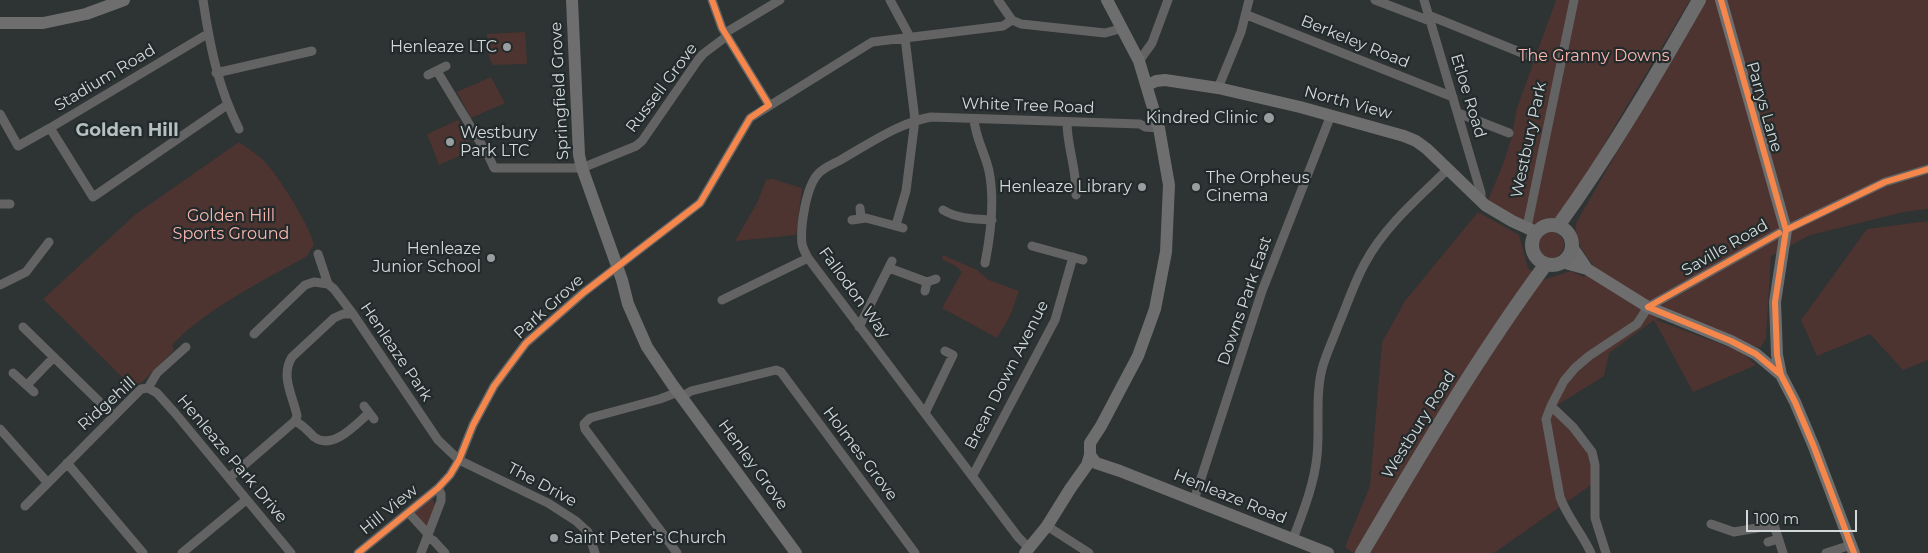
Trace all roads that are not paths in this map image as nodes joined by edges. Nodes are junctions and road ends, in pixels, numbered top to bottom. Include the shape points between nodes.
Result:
1 (124, 0) edge
2 (203, 0) edge
3 (572, 0) edge
4 (712, 0) edge
5 (780, 0) edge
6 (890, 0) edge
7 (998, 0) edge
8 (1107, 0) edge
9 (1168, 0) edge
10 (1249, 0) edge
11 (1375, 0) edge
12 (1424, 0) edge
13 (1574, 0) edge
14 (1699, 0) edge
15 (1721, 0) edge
16 (1246, 15) junction
17 (1429, 18) junction
18 (1012, 20) junction
19 (0, 23) edge
20 (1122, 28) junction
21 (726, 35) junction
22 (208, 36) junction
23 (907, 37) junction
24 (312, 51) dead end
25 (1532, 57) dead end
26 (1140, 61) junction
27 (446, 66) dead end
28 (437, 71) junction
29 (216, 73) junction
30 (428, 75) dead end
31 (1148, 85) junction
32 (1218, 88) junction
33 (1453, 97) junction
34 (227, 104) junction
35 (769, 105) junction
36 (1458, 113) junction
37 (0, 114) edge
38 (1331, 115) junction
39 (974, 119) junction
40 (915, 120) junction
41 (1067, 122) junction
42 (1158, 122) junction
43 (50, 128) junction
44 (239, 130) dead end
45 (1509, 133) dead end
46 (582, 168) junction
47 (1928, 169) edge
48 (1447, 170) junction
49 (1076, 195) dead end
50 (1480, 201) junction
51 (860, 208) dead end
52 (946, 215) dead end
53 (992, 220) junction
54 (1531, 228) junction
55 (1562, 228) junction
56 (1782, 228) junction
57 (49, 242) dead end
58 (1032, 246) dead end
59 (1572, 247) junction
60 (318, 254) dead end
61 (1073, 257) junction
62 (808, 258) junction
63 (1083, 260) dead end
64 (1542, 262) junction
65 (1562, 262) junction
66 (985, 263) dead end
67 (616, 267) junction
68 (1588, 269) junction
69 (328, 284) junction
70 (929, 284) dead end
71 (0, 285) edge
72 (722, 300) dead end
73 (1648, 307) junction
74 (353, 314) junction
75 (257, 317) dead end
76 (264, 324) junction
77 (859, 326) junction
78 (24, 327) dead end
79 (254, 334) dead end
80 (186, 347) dead end
81 (945, 351) dead end
82 (54, 357) junction
83 (13, 373) dead end
84 (1782, 375) junction
85 (27, 385) junction
86 (148, 388) junction
87 (34, 392) dead end
88 (681, 394) junction
89 (1551, 406) junction
90 (369, 413) dead end
91 (925, 413) junction
92 (114, 416) junction
93 (295, 421) junction
94 (0, 429) edge
95 (1090, 455) junction
96 (459, 460) junction
97 (67, 463) junction
98 (973, 476) junction
99 (229, 478) junction
100 (47, 482) junction
101 (438, 488) junction
102 (246, 500) junction
103 (1194, 500) junction
104 (25, 506) dead end
105 (408, 512) junction
106 (1711, 524) dead end
107 (1047, 526) junction
108 (428, 536) junction
109 (1293, 539) junction
110 (1778, 539) junction
111 (1768, 542) dead end
112 (1852, 549) edge
113 (1027, 550) edge
114 (143, 553) edge
115 (182, 553) edge
116 (291, 553) edge
117 (358, 553) edge
118 (421, 553) edge
119 (445, 553) edge
120 (595, 553) edge
121 (676, 553) edge
122 (796, 553) edge
123 (915, 553) edge
124 (1089, 553) edge
125 (1328, 553) edge
126 (1362, 553) edge
127 (1591, 553) edge
128 (1606, 553) edge
129 (1783, 553) edge
130 (1826, 553) edge

1 - 19 main road via 86,14 43,23
2 - 22 street
3 - 46 main road, Springfield Grove
4 - 21 street
5 - 21 street, Russell Grove
6 - 23 street
7 - 18 street
8 - 20 main road
9 - 26 street via 1152,44
10 - 16 street
11 - 17 street
12 - 17 street, Etloe Road
13 - 54 street, Westbury Park
14 - 55 main road
15 - 56 main road, Parrys Lane
16 - 32 street
16 - 33 street, Berkeley Road
17 - 25 street
17 - 33 street, Etloe Road
18 - 20 street via 1021,24 1101,32
18 - 23 street via 1003,26
20 - 26 main road
21 - 35 street
21 - 46 street, Russell Grove via 700,57 642,141
22 - 29 street
22 - 43 street, Stadium Road
23 - 35 street via 872,42
23 - 40 street
24 - 29 street
26 - 31 main road
27 - 28 street
28 - 30 street
28 - 46 street, Russell Grove via 494,168
29 - 34 street
31 - 32 main road, North View via 1165,80
31 - 42 main road
32 - 38 main road, North View
33 - 36 street, Etloe Road
34 - 43 street via 93,197
34 - 44 street
35 - 67 street, Park Grove via 750,118 700,203
36 - 45 street
36 - 50 street, Etloe Road via 1481,193
37 - 43 street, Stadium Road via 18,146
38 - 48 main road, North View via 1416,141
38 - 103 street, Downs Park East via 1262,292
39 - 40 street, White Tree Road via 931,117
39 - 41 street, White Tree Road
39 - 53 street via 989,172
40 - 51 street via 899,227 856,219
40 - 62 street, Fallodon Way via 820,172 811,183 802,236
41 - 42 street, White Tree Road via 1140,124 1144,127
41 - 49 street
42 - 95 main road via 1169,185 1166,252 1155,309 1138,356 1090,443
46 - 67 main road, Springfield Grove
47 - 56 street, Saville Road via 1885,182
48 - 50 main road, North View
48 - 109 street via 1384,236 1365,262 1351,293 1322,369 1315,470
50 - 54 main road, North View via 1512,221
52 - 53 street
53 - 66 street via 993,249
54 - 55 main road via 1546,225
54 - 64 main road via 1532,250
55 - 59 main road via 1570,235
56 - 73 street, Saville Road
56 - 84 main road, Parrys Lane via 1775,302 1777,355
57 - 71 street via 26,272
58 - 61 street
59 - 65 main road
59 - 68 main road, Parrys Lane
60 - 69 street, Henleaze Park
61 - 63 street
61 - 98 street, Brean Down Avenue via 1054,320
62 - 72 street
62 - 77 street, Fallodon Way
64 - 65 main road via 1554,265
64 - 126 main road, Westbury Road via 1440,421
65 - 68 main road, Parrys Lane
67 - 88 main road, Springfield Grove via 647,347
67 - 96 street, Park Grove via 526,344 494,386
68 - 73 main road, Parrys Lane
69 - 74 street, Henleaze Park
69 - 76 street via 314,282 305,285
70 - 77 street via 890,265
73 - 84 main road, Parrys Lane via 1731,341 1756,354
73 - 89 street via 1637,324 1575,368
74 - 93 street via 334,318 288,364 286,372 297,416
74 - 96 street, Henleaze Park via 423,420
75 - 76 street
76 - 79 street
77 - 91 street, Fallodon Way
78 - 82 street
80 - 86 street, Ridgehill via 158,373
81 - 91 street via 953,355
82 - 85 street
82 - 92 street
83 - 85 street
84 - 112 main road, Parrys Lane via 1814,447
85 - 87 street
86 - 92 street, Ridgehill via 141,389
86 - 99 street, Henleaze Park Drive via 157,393
88 - 121 street via 590,418 584,424
88 - 122 main road, Henley Grove
88 - 123 street, Holmes Grove via 776,370 781,372
89 - 127 street via 1546,419 1560,497
89 - 128 street via 1592,452 1596,518
90 - 93 street via 343,435 331,440 320,440
91 - 98 street, Fallodon Way
92 - 97 street, Ridgehill
93 - 99 street
94 - 100 street
95 - 103 main road, Henleaze Road via 1100,456 1120,470
95 - 107 main road via 1081,461 1070,489
96 - 101 street, Park Grove
96 - 120 street, The Drive via 548,503 576,521 588,532
97 - 100 street, Ridgehill
97 - 114 street
98 - 113 street, Fallodon Way
99 - 102 street, Henleaze Park Drive
100 - 104 street, Ridgehill
101 - 105 street, Hill View
101 - 108 street via 441,501
102 - 115 street
102 - 116 street, Henleaze Park Drive
103 - 109 main road, Henleaze Road
105 - 108 street
105 - 117 street, Hill View
106 - 110 street via 1734,532 1774,525
107 - 113 main road
107 - 124 street
108 - 118 street
108 - 119 street
109 - 125 main road, Henleaze Road
110 - 111 street
110 - 129 street
112 - 130 street

